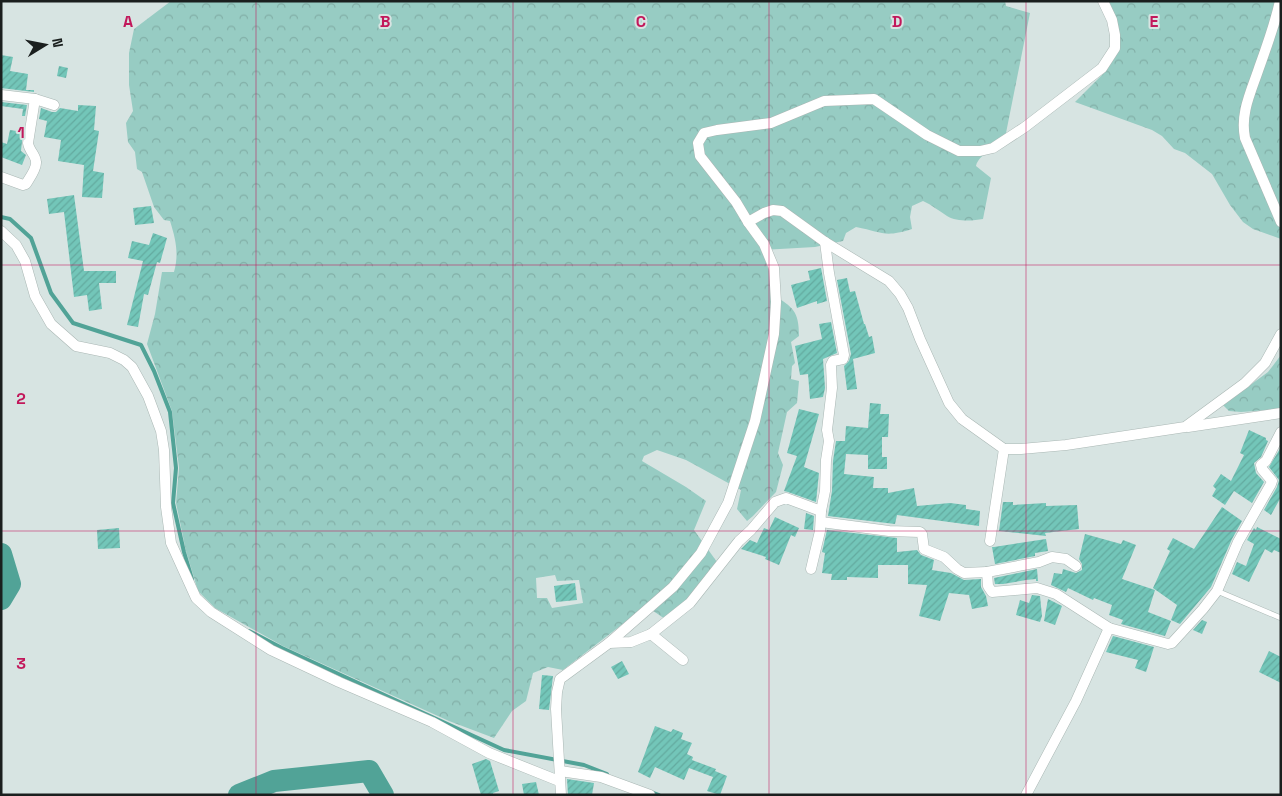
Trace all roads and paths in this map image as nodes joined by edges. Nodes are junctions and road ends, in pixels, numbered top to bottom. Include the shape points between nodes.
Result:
1 (1103, 1) edge
2 (1280, 1) edge
3 (1, 95) edge
4 (34, 99) junction
5 (54, 105) dead end
6 (1, 177) edge
7 (748, 222) junction
8 (1281, 222) edge
9 (1, 231) edge
10 (825, 242) junction
11 (1281, 334) edge
12 (1281, 414) edge
13 (1185, 427) junction
14 (1281, 432) edge
15 (1004, 449) junction
16 (821, 511) junction
17 (821, 522) junction
18 (990, 541) dead end
19 (1076, 566) dead end
20 (811, 569) dead end
21 (987, 572) junction
22 (1217, 591) junction
23 (1281, 618) edge
24 (1109, 628) junction
25 (651, 634) junction
26 (609, 643) junction
27 (683, 660) dead end
28 (560, 774) junction
29 (561, 795) edge
30 (650, 795) edge
31 (1026, 795) edge

1 - 7 street via 1112,20 1115,48 1102,68 993,148 959,151 926,135 874,99 824,101 772,123 704,134 698,144 700,156
2 - 8 street via 1275,24 1244,109 1242,126 1244,138
3 - 4 street
4 - 5 street
4 - 6 street via 28,144 36,164 26,184 20,185
7 - 10 street via 773,210 782,211
7 - 26 street via 764,244 774,268 774,334 755,421 728,503 701,553 673,587
9 - 28 street via 16,244 26,261 35,296 51,324 76,346 110,353 124,360 132,367 148,396 162,431 171,543 196,598 211,612 271,650 432,722 489,752
10 - 15 street via 889,281 900,294 949,403 962,419
10 - 16 street via 844,355 843,359 833,361 831,365 829,441
11 - 13 street via 1265,363 1245,383
12 - 13 street
13 - 15 street via 1066,445
14 - 22 street via 1261,465 1272,480 1271,484 1238,542
15 - 18 street
16 - 17 street
16 - 25 street via 786,498 775,502 690,603
17 - 20 street
17 - 21 street via 889,532 920,532 924,549 944,557 960,571
19 - 21 street via 1061,557 1052,557
21 - 24 street via 992,592 1037,588 1056,594
22 - 23 lane
22 - 24 street via 1172,643
24 - 31 street via 1076,701
25 - 26 street via 631,642
25 - 27 street
26 - 28 street via 560,679 556,709
28 - 29 street
28 - 30 street via 602,777

